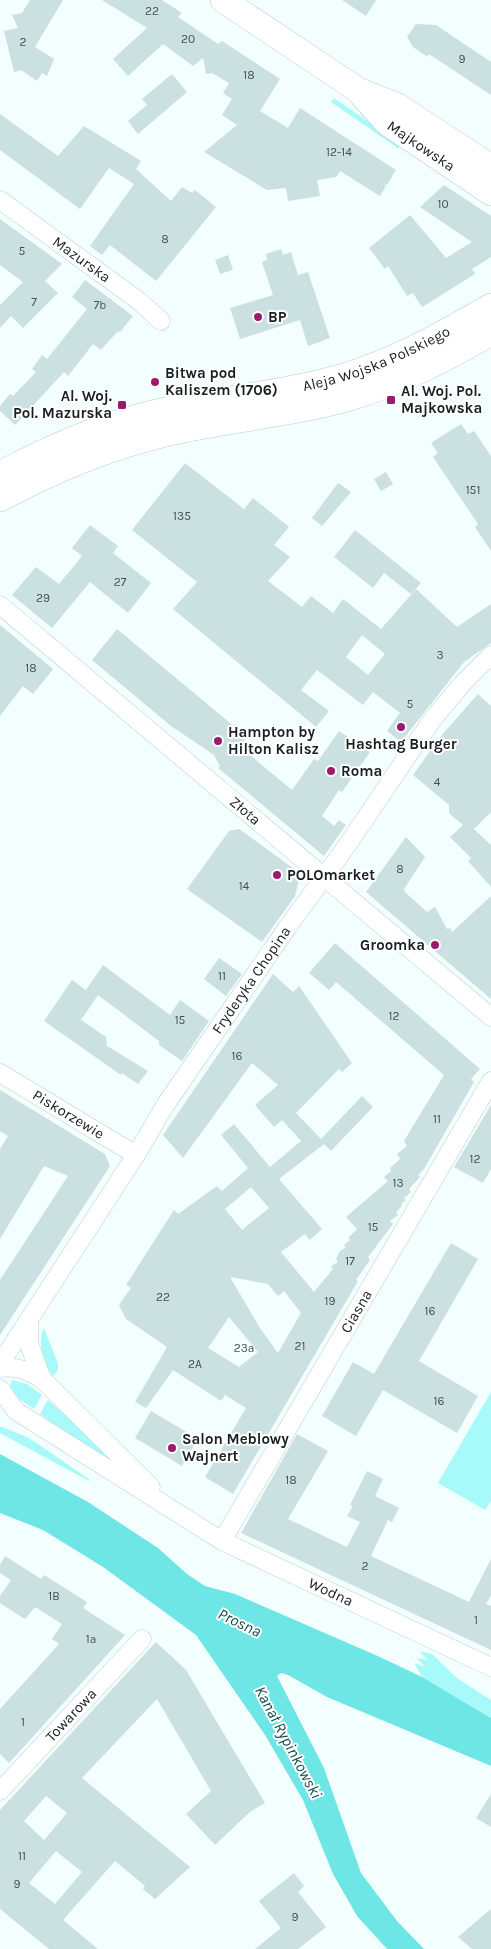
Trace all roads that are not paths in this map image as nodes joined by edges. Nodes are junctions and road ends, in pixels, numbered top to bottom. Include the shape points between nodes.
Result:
1 (223, 0) edge
2 (358, 90) junction
3 (491, 167) edge
4 (491, 193) edge
5 (0, 200) edge
6 (491, 306) edge
7 (161, 321) dead end
8 (491, 333) edge
9 (0, 474) edge
10 (0, 499) edge
11 (0, 605) edge
12 (491, 655) edge
13 (325, 877) junction
14 (491, 1017) edge
15 (0, 1073) edge
16 (491, 1081) edge
17 (136, 1155) junction
18 (29, 1319) junction
19 (0, 1364) edge
20 (0, 1368) edge
21 (42, 1379) junction
22 (0, 1389) edge
23 (8, 1409) edge
24 (174, 1510) junction
25 (222, 1540) junction
26 (142, 1639) dead end
27 (491, 1667) edge
28 (0, 1790) edge

1 - 2 main road, Majkowska
2 - 3 main road, Majkowska via 398,106
2 - 4 main road, Majkowska via 387,123
5 - 7 street, Mazurska via 139,301
6 - 9 main road, Aleja Wojska Polskiego via 434,339 368,368 293,388 130,419 68,441
8 - 10 main road, Aleja Wojska Polskiego via 432,366 368,392 298,411 203,426 139,441 63,468
11 - 13 street, Złota
12 - 13 street, Fryderyka Chopina via 432,720
13 - 14 street, Złota
13 - 17 street, Fryderyka Chopina via 182,1080
15 - 17 street, Piskorzewie
16 - 25 street, Ciasna
17 - 18 street, Fryderyka Chopina
18 - 19 street, Fryderyka Chopina
18 - 21 street via 29,1344
20 - 21 street via 26,1370
21 - 24 street, Wodna
22 - 23 street, Wodna via 9,1404
23 - 24 street, Wodna
24 - 25 street, Wodna
25 - 27 street, Wodna
26 - 28 street, Towarowa

